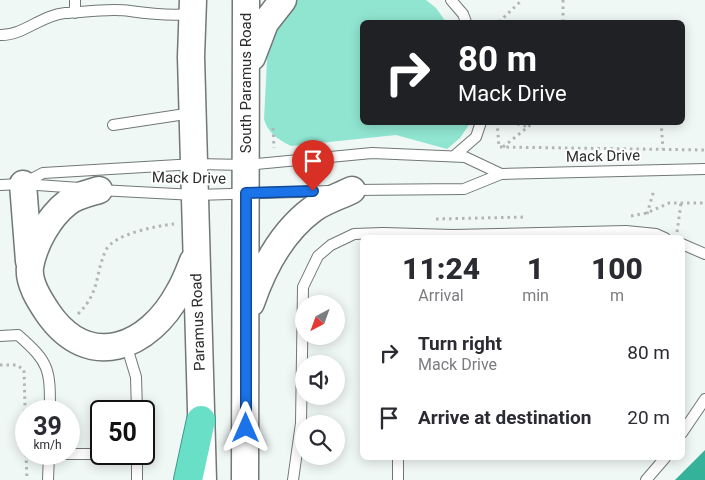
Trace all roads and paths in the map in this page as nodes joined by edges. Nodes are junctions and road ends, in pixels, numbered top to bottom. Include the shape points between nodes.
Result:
1 (75, 0) edge
2 (246, 0) edge
3 (283, 0) edge
4 (451, 0) edge
5 (522, 0) edge
6 (563, 0) edge
7 (193, 7) edge
8 (75, 13) junction
9 (465, 20) edge
10 (501, 20) edge
11 (562, 20) edge
12 (0, 35) edge
13 (246, 72) junction
14 (193, 113) junction
15 (112, 125) dead end
16 (480, 125) edge
17 (497, 125) edge
18 (522, 125) edge
19 (661, 125) edge
20 (529, 127) joint
21 (273, 128) dead end
22 (503, 147) junction
23 (663, 149) junction
24 (705, 150) edge
25 (454, 156) junction
26 (274, 163) junction
27 (195, 164) junction
28 (246, 165) junction
29 (705, 169) edge
30 (501, 174) junction
31 (12, 184) edge
32 (99, 190) junction
33 (352, 190) junction
34 (654, 190) dead end
35 (246, 193) junction
36 (195, 195) junction
37 (681, 203) dead end
38 (196, 221) junction
39 (642, 233) junction
40 (384, 235) edge
41 (651, 235) edge
42 (676, 235) edge
43 (685, 245) edge
44 (196, 253) junction
45 (705, 254) edge
46 (30, 269) junction
47 (246, 318) junction
48 (63, 329) junction
49 (0, 336) edge
50 (126, 344) junction
51 (38, 354) junction
52 (0, 365) edge
53 (24, 370) junction
54 (705, 398) edge
55 (25, 400) edge
56 (50, 400) edge
57 (137, 400) edge
58 (201, 420) junction
59 (685, 428) edge
60 (398, 460) edge
61 (663, 460) edge
62 (26, 465) edge
63 (49, 465) edge
64 (137, 465) edge
65 (27, 480) edge
66 (48, 480) edge
67 (137, 480) edge
68 (188, 480) edge
69 (203, 480) edge
70 (246, 480) edge
71 (293, 480) edge
72 (398, 480) edge
73 (646, 480) edge

1 - 8 lane
2 - 13 main road, South Paramus Road
3 - 13 main road via 265,23
4 - 9 lane
5 - 10 path
6 - 11 path
7 - 8 lane via 159,16 122,11
7 - 14 main road
8 - 12 lane via 43,18 15,34
13 - 28 main road, South Paramus Road
14 - 15 lane
14 - 27 main road
16 - 25 lane via 476,137
17 - 22 path via 499,147
18 - 20 path
19 - 23 path
20 - 22 path
21 - 26 path
22 - 23 path
23 - 24 path
25 - 26 lane, Mack Drive via 372,153
25 - 30 lane, Mack Drive via 465,157
26 - 28 lane, Mack Drive
27 - 28 lane, Mack Drive
27 - 31 lane, Mack Drive via 42,173
27 - 36 main road, Paramus Road
28 - 35 main road
29 - 30 lane, Mack Drive
30 - 33 lane, Mack Drive via 464,189
31 - 32 lane, Mack Drive
31 - 46 main road
32 - 36 lane, Mack Drive
32 - 46 main road via 68,202 52,218 38,243
33 - 35 lane, Mack Drive
33 - 47 main road via 314,209 288,233 259,279
34 - 39 path
35 - 36 lane, Mack Drive
35 - 47 main road
36 - 38 main road, Paramus Road
37 - 42 path
38 - 44 main road, Paramus Road
38 - 48 path via 161,226 115,239 106,249 95,293
39 - 40 lane
39 - 41 lane
40 - 71 lane via 354,234 331,245 318,256 303,287 301,423
43 - 45 lane
44 - 50 main road via 179,294 160,319 143,335
44 - 58 main road, Paramus Road
46 - 48 main road via 37,297
47 - 70 main road
48 - 50 main road via 70,338 93,348 109,349
49 - 51 lane via 18,335
50 - 57 lane via 136,377
51 - 53 path
51 - 56 lane via 45,362 50,377
52 - 53 path via 17,365
53 - 55 path
54 - 59 lane
58 - 68 highway
58 - 69 main road, Paramus Road
60 - 72 lane
61 - 73 lane
62 - 65 path
63 - 66 lane
64 - 67 lane

